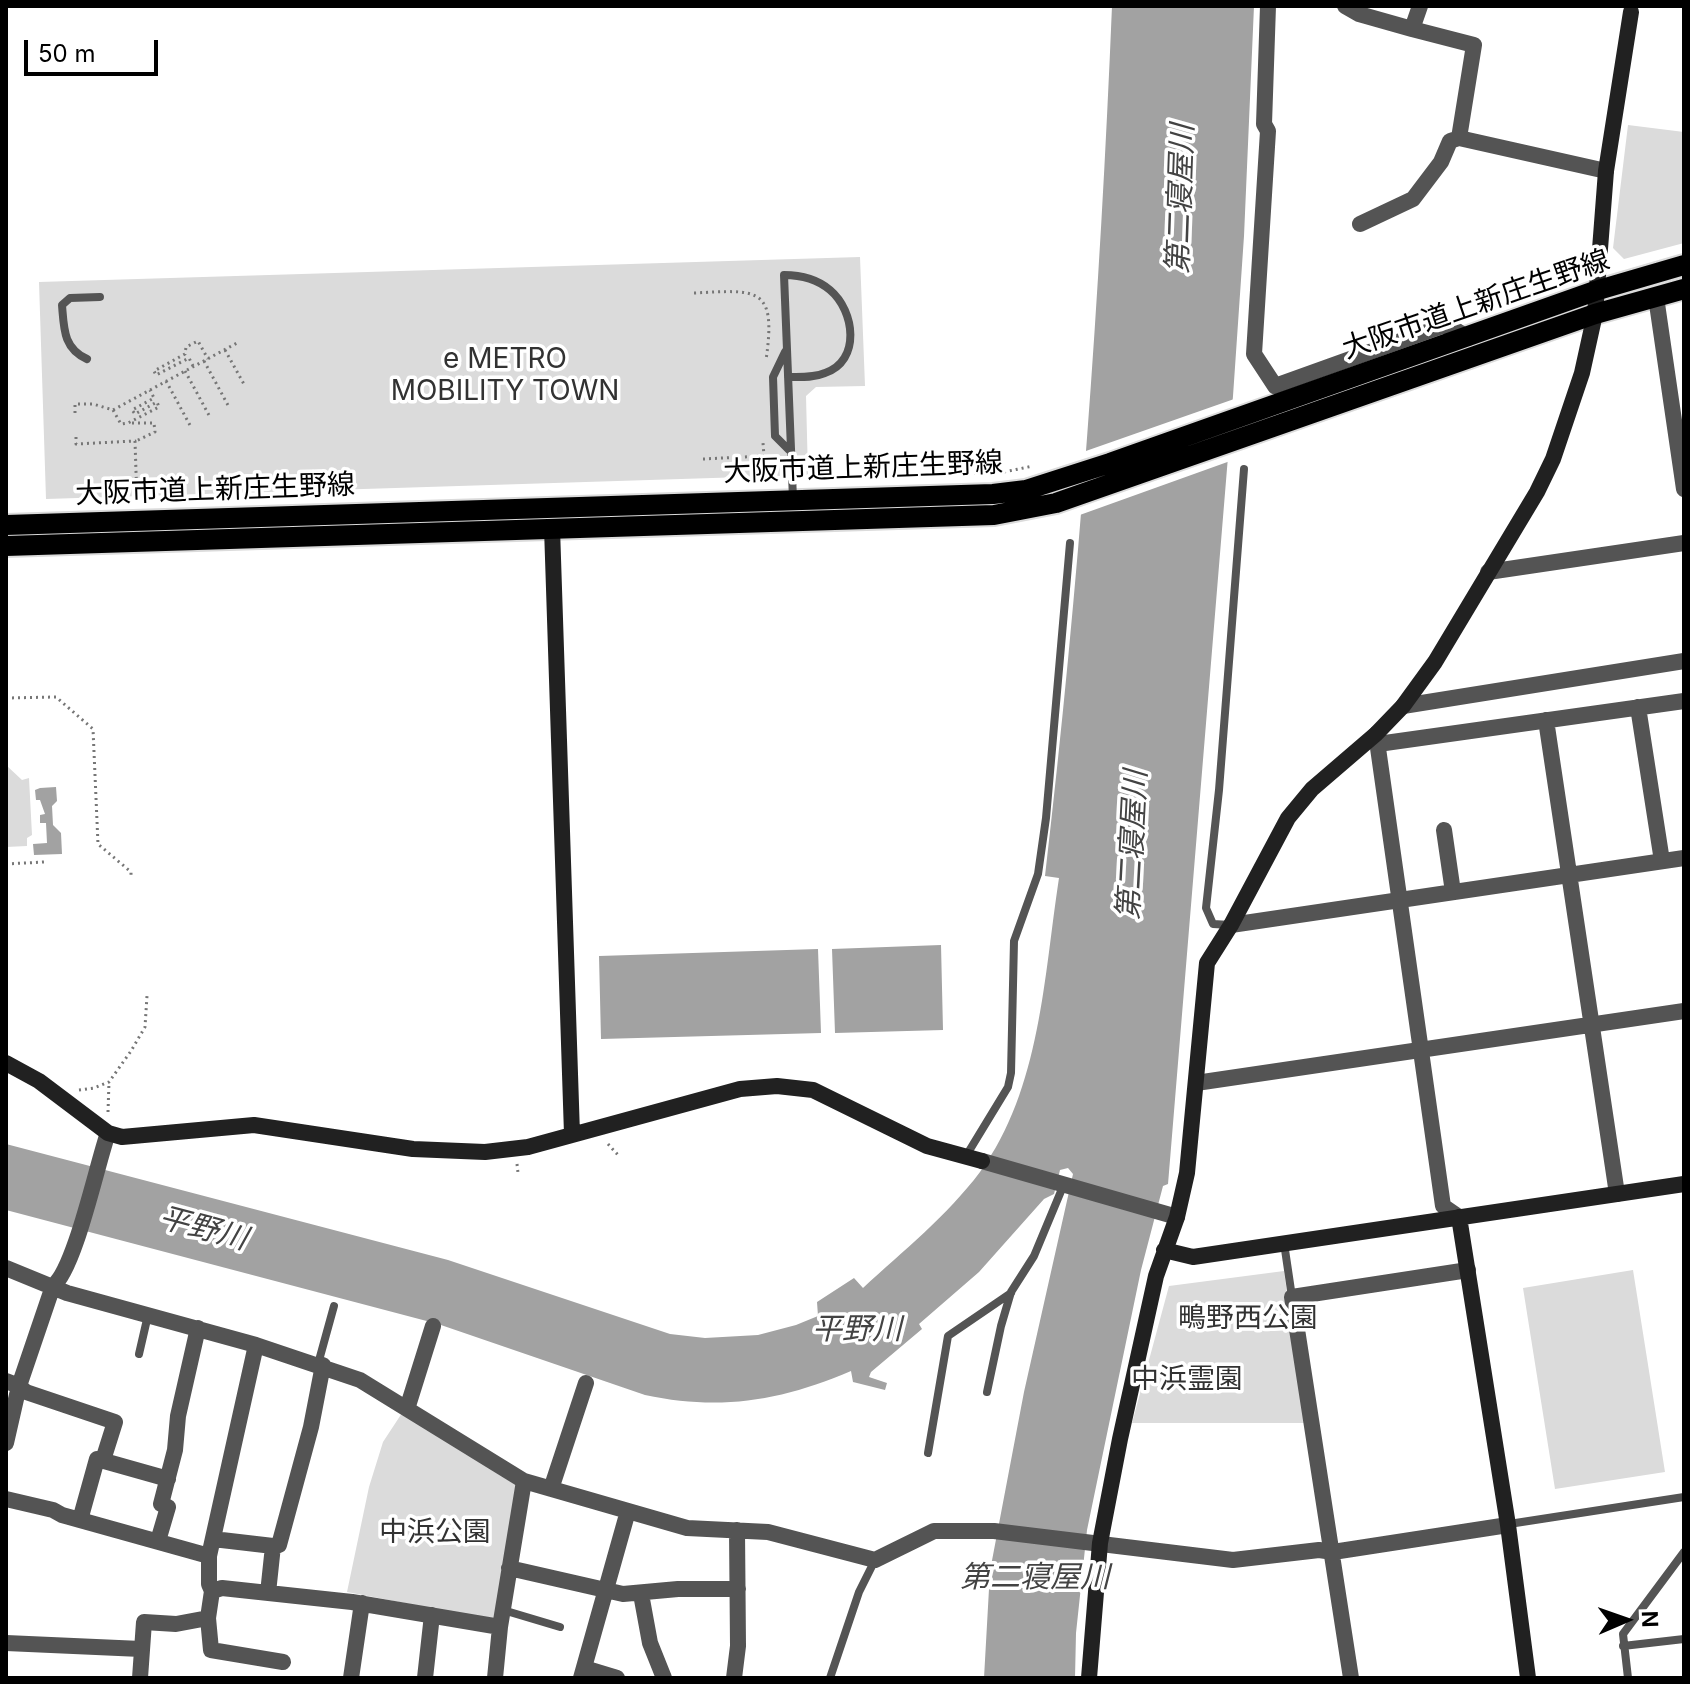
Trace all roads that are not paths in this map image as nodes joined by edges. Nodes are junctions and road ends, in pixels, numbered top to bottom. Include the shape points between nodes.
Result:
1 (1268, 6) edge
2 (1420, 6) edge
3 (1351, 7) edge
4 (1631, 9) edge
5 (1412, 29) junction
6 (1459, 138) junction
7 (1606, 171) junction
8 (1360, 224) dead end
9 (1684, 265) edge
10 (1684, 289) edge
11 (1595, 291) junction
12 (100, 297) dead end
13 (1656, 297) junction
14 (1595, 314) junction
15 (1468, 338) junction
16 (787, 349) junction
17 (1444, 357) junction
18 (87, 359) dead end
19 (788, 377) junction
20 (790, 451) junction
21 (1244, 469) dead end
22 (1684, 489) edge
23 (793, 500) junction
24 (794, 522) junction
25 (6, 525) edge
26 (552, 528) junction
27 (1070, 543) dead end
28 (1684, 543) edge
29 (6, 546) edge
30 (1488, 572) junction
31 (1684, 661) edge
32 (1684, 701) edge
33 (1403, 706) junction
34 (1638, 707) junction
35 (1546, 720) junction
36 (1377, 739) junction
37 (1444, 830) dead end
38 (1684, 858) edge
39 (1662, 861) junction
40 (1570, 874) junction
41 (1453, 892) junction
42 (1398, 900) junction
43 (1231, 925) junction
44 (1684, 1011) edge
45 (1592, 1025) junction
46 (1422, 1049) junction
47 (6, 1063) edge
48 (1196, 1083) junction
49 (108, 1133) junction
50 (572, 1134) junction
51 (974, 1159) junction
52 (1063, 1184) junction
53 (1684, 1184) edge
54 (1617, 1194) junction
55 (1169, 1215) junction
56 (1459, 1217) junction
57 (1284, 1243) junction
58 (1164, 1250) junction
59 (6, 1268) edge
60 (1468, 1270) junction
61 (53, 1286) junction
62 (1011, 1292) junction
63 (1292, 1297) junction
64 (334, 1306) dead end
65 (148, 1314) junction
66 (433, 1326) dead end
67 (198, 1328) junction
68 (256, 1345) junction
69 (139, 1354) dead end
70 (320, 1365) junction
71 (13, 1383) edge
72 (586, 1383) dead end
73 (987, 1392) dead end
74 (407, 1409) junction
75 (6, 1443) edge
76 (928, 1453) dead end
77 (103, 1460) junction
78 (168, 1479) junction
79 (524, 1481) junction
80 (551, 1489) junction
81 (1684, 1497) edge
82 (6, 1499) edge
83 (628, 1511) junction
84 (80, 1520) junction
85 (1508, 1525) junction
86 (737, 1530) junction
87 (213, 1539) junction
88 (158, 1541) junction
89 (1094, 1542) junction
90 (273, 1546) junction
91 (1333, 1552) junction
92 (1684, 1552) edge
93 (209, 1556) junction
94 (875, 1560) junction
95 (509, 1568) junction
96 (738, 1589) junction
97 (605, 1590) junction
98 (212, 1591) junction
99 (268, 1593) junction
100 (641, 1594) junction
101 (362, 1603) junction
102 (502, 1609) junction
103 (432, 1615) junction
104 (208, 1618) junction
105 (500, 1627) junction
106 (560, 1627) dead end
107 (1684, 1639) edge
108 (6, 1643) edge
109 (1623, 1646) junction
110 (141, 1649) junction
111 (283, 1662) dead end
112 (582, 1673) edge
113 (140, 1678) edge
114 (351, 1678) edge
115 (425, 1678) edge
116 (495, 1678) edge
117 (617, 1678) edge
118 (664, 1678) edge
119 (734, 1678) edge
120 (830, 1678) edge
121 (1089, 1678) edge
122 (1351, 1678) edge
123 (1528, 1678) edge
124 (1628, 1678) edge

1 - 15 street via 1268,131 1254,354 1275,386 1442,326
2 - 5 street
3 - 5 street
4 - 7 street
5 - 6 street via 1474,45
6 - 7 street
6 - 8 street via 1450,141 1413,199
7 - 11 street
9 - 11 main road, 大阪市道上新庄生野線
10 - 13 main road, 大阪市道上新庄生野線
11 - 14 street
11 - 15 main road, 大阪市道上新庄生野線
12 - 18 lane via 70,298 62,305 69,346
13 - 14 main road, 大阪市道上新庄生野線
13 - 22 street
14 - 17 main road, 大阪市道上新庄生野線
14 - 30 street via 1553,459
15 - 17 main road, 大阪市道上新庄生野線
16 - 19 lane
16 - 19 lane via 784,275 800,275 832,291 852,332 837,367
16 - 20 lane via 773,377 775,436
17 - 23 main road, 大阪市道上新庄生野線 via 1026,490
17 - 24 main road, 大阪市道上新庄生野線 via 1056,503 994,515
19 - 20 lane
20 - 23 lane
21 - 43 lane via 1206,908 1213,924
23 - 24 main road
23 - 25 main road, 大阪市道上新庄生野線
24 - 26 main road, 大阪市道上新庄生野線
26 - 29 main road, 大阪市道上新庄生野線
26 - 50 street
27 - 51 lane via 1046,818 1038,874 1014,941 1011,1073
28 - 30 street
30 - 33 street
31 - 33 street
32 - 34 street
33 - 36 street
34 - 35 street
34 - 39 street
35 - 36 street
35 - 40 street
36 - 42 street
36 - 43 street via 1312,789 1288,818
37 - 41 street
38 - 39 street
39 - 40 street
40 - 41 street
40 - 45 street
41 - 42 street
42 - 43 street
42 - 46 street
43 - 48 street via 1207,963
44 - 45 street
45 - 46 street
45 - 54 street
46 - 48 street
46 - 56 street via 1443,1206
47 - 49 street
48 - 55 street via 1187,1173
49 - 50 street via 136,1137 254,1125 413,1149 477,1152 528,1147
49 - 61 street via 78,1232
50 - 51 street via 740,1089 800,1087 827,1095 927,1146
51 - 52 street
52 - 55 street
52 - 62 lane via 1034,1256
53 - 54 street
54 - 56 street
55 - 58 street
56 - 57 street
56 - 60 street
57 - 58 street via 1193,1257
57 - 63 lane
58 - 89 street
59 - 61 street
60 - 63 street
60 - 85 street
61 - 65 street
61 - 71 street
62 - 73 lane
62 - 76 lane via 948,1336
63 - 91 street
64 - 70 lane
65 - 67 street
65 - 69 lane
66 - 74 street
67 - 68 street
67 - 78 street
68 - 70 street
68 - 87 street
70 - 74 street via 360,1380
70 - 90 street via 297,1480 279,1545
71 - 75 street
71 - 77 street via 115,1422
72 - 80 street
74 - 79 street
77 - 78 street
77 - 84 street via 97,1459
78 - 88 street via 161,1504 168,1507
79 - 80 street
79 - 95 street
80 - 83 street
81 - 85 lane
82 - 84 street
83 - 86 street via 687,1528
83 - 97 street
84 - 88 street
85 - 91 street
85 - 123 street
86 - 94 street via 792,1536
86 - 96 street
87 - 90 street
87 - 93 street
88 - 93 street
89 - 91 street via 1233,1560
89 - 94 street via 994,1531 934,1531
89 - 121 street
90 - 99 street
91 - 122 street
92 - 109 lane via 1623,1634
93 - 98 street
94 - 120 lane
95 - 97 street
95 - 102 street
96 - 100 street
96 - 119 street
97 - 100 street
97 - 112 street
98 - 99 street
98 - 104 street
99 - 101 street
100 - 118 street via 650,1643
101 - 103 street
101 - 114 street
102 - 105 street
102 - 106 lane
103 - 105 street
103 - 115 street
104 - 110 street via 144,1622
104 - 111 street via 211,1650
105 - 116 street
107 - 109 lane
108 - 110 street
109 - 124 lane
110 - 113 street
112 - 117 street

